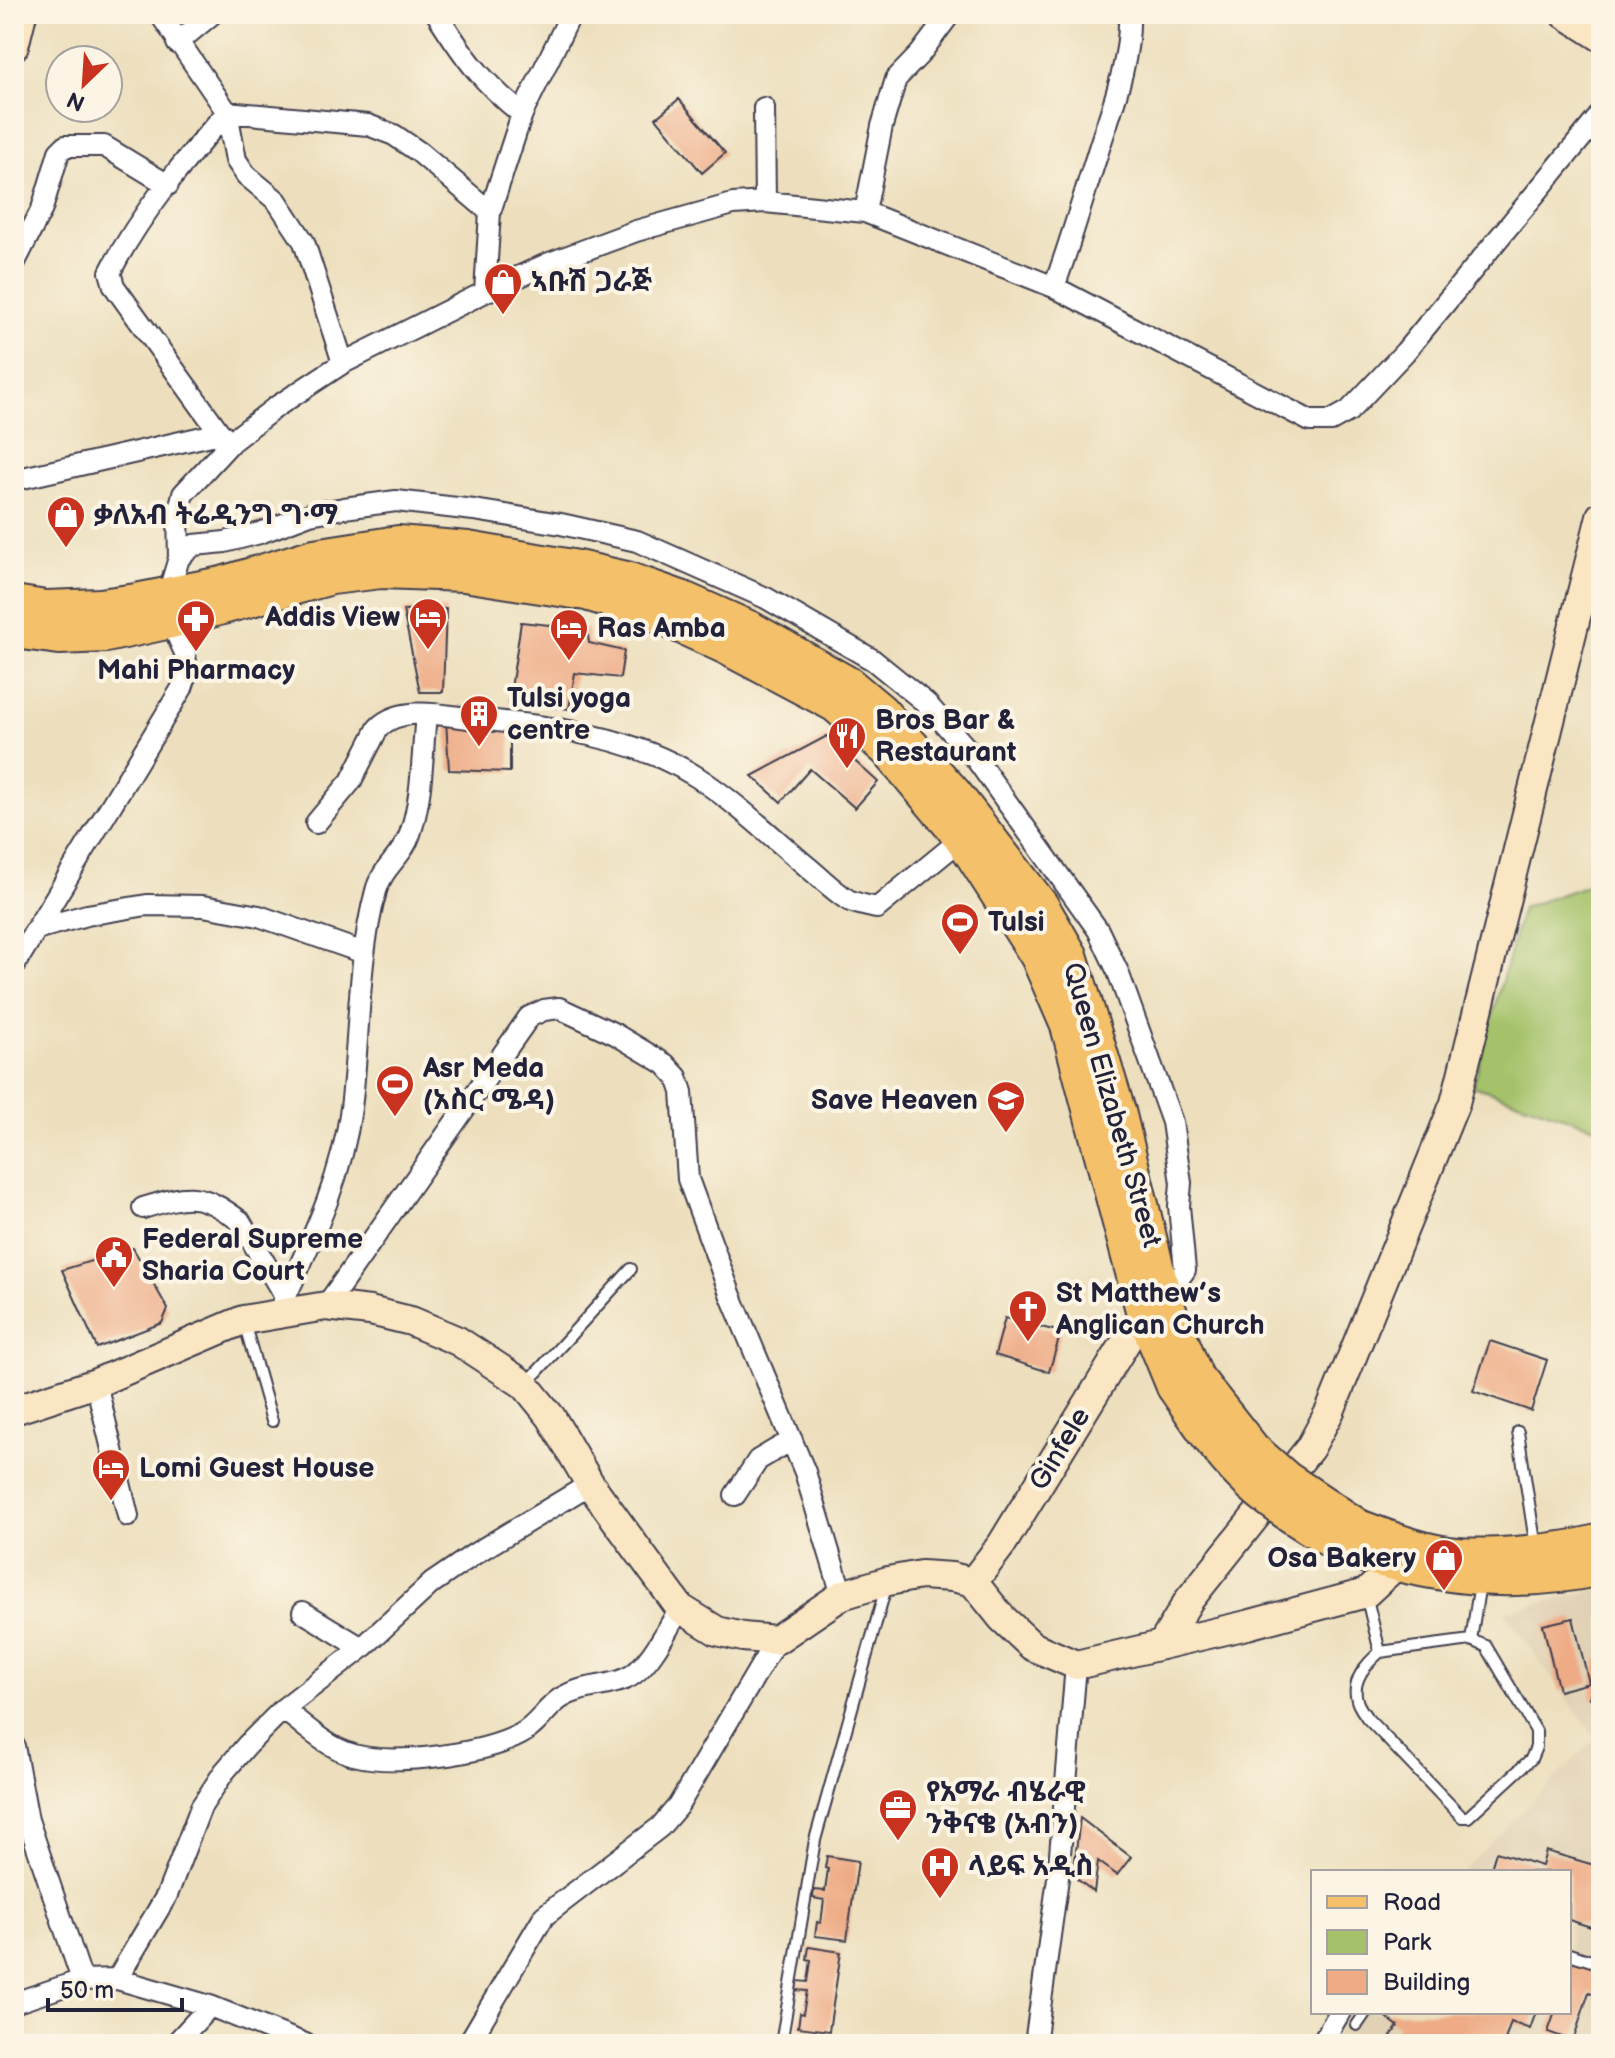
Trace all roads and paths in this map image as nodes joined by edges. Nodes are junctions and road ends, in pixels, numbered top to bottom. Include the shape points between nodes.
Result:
1 (22, 14) edge
2 (160, 14) edge
3 (212, 14) edge
4 (437, 14) edge
5 (571, 14) edge
6 (950, 14) edge
7 (1129, 14) edge
8 (1565, 14) edge
9 (1601, 37) edge
10 (177, 43) junction
11 (14, 46) edge
12 (764, 108) dead end
13 (227, 112) junction
14 (522, 114) junction
15 (1601, 114) edge
16 (168, 185) junction
17 (765, 202) junction
18 (490, 212) junction
19 (865, 212) junction
20 (14, 264) edge
21 (1054, 287) junction
22 (485, 292) junction
23 (343, 363) junction
24 (226, 437) junction
25 (14, 480) edge
26 (1601, 516) edge
27 (179, 558) junction
28 (14, 602) edge
29 (169, 608) junction
30 (14, 632) edge
31 (426, 714) junction
32 (316, 823) dead end
33 (970, 832) junction
34 (36, 929) junction
35 (364, 953) junction
36 (14, 966) edge
37 (143, 1208) dead end
38 (631, 1269) dead end
39 (281, 1305) junction
40 (326, 1306) junction
41 (1154, 1306) junction
42 (243, 1320) junction
43 (96, 1383) junction
44 (525, 1385) junction
45 (15, 1408) edge
46 (272, 1421) dead end
47 (1518, 1432) dead end
48 (792, 1440) junction
49 (590, 1484) junction
50 (735, 1495) dead end
51 (128, 1516) dead end
52 (1353, 1538) junction
53 (1601, 1540) edge
54 (1536, 1550) junction
55 (1395, 1566) junction
56 (1601, 1569) edge
57 (1480, 1580) junction
58 (888, 1581) junction
59 (973, 1582) junction
60 (1366, 1593) junction
61 (842, 1595) junction
62 (680, 1608) junction
63 (303, 1612) dead end
64 (776, 1640) junction
65 (1471, 1640) junction
66 (1162, 1645) junction
67 (362, 1648) junction
68 (1380, 1652) junction
69 (1076, 1665) junction
70 (283, 1709) junction
71 (14, 1746) edge
72 (1571, 1955) edge
73 (1601, 1964) edge
74 (117, 1979) junction
75 (82, 1980) junction
76 (14, 2003) edge
77 (210, 2006) junction
78 (1339, 2014) edge
79 (1365, 2014) edge
80 (1357, 2025) dead end
81 (276, 2038) edge
82 (175, 2044) edge
83 (305, 2044) edge
84 (468, 2044) edge
85 (781, 2044) edge
86 (1035, 2044) edge
87 (1321, 2044) edge

1 - 11 street
2 - 10 street
3 - 10 street
4 - 14 street via 490,89
5 - 14 street
6 - 19 street via 896,79
7 - 21 street via 1119,85
8 - 9 street
10 - 13 street
12 - 17 street
13 - 16 street
13 - 18 street via 368,125 419,152
13 - 23 street via 236,160 277,201 304,242
14 - 18 street
15 - 21 street via 1405,352 1349,411 1331,421 1310,421
16 - 20 street via 104,146 65,146
16 - 24 street via 110,272 114,286
17 - 19 street
17 - 22 street via 733,204 636,231
18 - 22 street
19 - 21 street
22 - 23 street
23 - 24 street
24 - 25 street
24 - 27 street via 183,494
26 - 66 street via 1455,1103 1336,1397 1310,1448 1189,1600
27 - 29 street
27 - 41 street via 194,545 225,542 344,508 396,501 474,510 637,541 766,598 873,660 926,703 976,759 1098,930 1118,972 1172,1122 1181,1183 1185,1270
28 - 29 main road, Queen Elizabeth Street
29 - 30 main road, Queen Elizabeth Street via 106,636 59,638
29 - 33 main road, Queen Elizabeth Street via 222,583 314,555 398,542 468,548 627,578 751,628 850,684 881,710 956,794
29 - 34 street via 185,653 182,688
31 - 32 street via 384,722 351,781
31 - 33 street via 572,730 670,762 733,805 849,901 877,908
31 - 35 street via 410,837 376,889
33 - 41 main road, Queen Elizabeth Street via 1042,905 1071,955 1119,1111
34 - 35 street via 147,905 203,906 259,916
34 - 36 street
35 - 39 street via 351,1110 341,1158 323,1219
37 - 39 street via 195,1196 240,1221
38 - 44 lane
39 - 40 street
39 - 42 street
40 - 44 street via 411,1321 458,1341
40 - 48 street via 529,1017 559,1008 615,1034 677,1077 688,1179
41 - 52 main road, Queen Elizabeth Street, bridge via 1209,1440 1285,1514
41 - 59 street, Ginfele
42 - 43 street
42 - 46 lane
43 - 45 street
43 - 51 street
44 - 49 street via 551,1417
47 - 54 lane
48 - 50 street via 758,1460
48 - 61 street
49 - 62 street
49 - 67 street via 432,1583
52 - 54 main road, Queen Elizabeth Street via 1445,1553
52 - 55 main road, Queen Elizabeth Street
53 - 54 main road, Queen Elizabeth Street
55 - 57 main road, Queen Elizabeth Street
55 - 60 street
56 - 57 main road, Queen Elizabeth Street via 1543,1580
57 - 65 lane
58 - 59 street via 921,1575
58 - 61 street
58 - 85 lane via 815,1840
59 - 69 street via 1032,1646
60 - 66 street
60 - 68 lane
61 - 64 street
62 - 64 street via 717,1631
62 - 70 street via 639,1670 625,1679 582,1687 546,1709 523,1734 477,1750 390,1760 354,1755 328,1744
63 - 67 street
64 - 84 street via 678,1806 660,1827 544,1916
65 - 68 lane
65 - 68 lane via 1486,1646 1536,1731 1536,1747 1531,1759 1468,1817 1457,1815 1356,1700 1357,1680
66 - 69 street
67 - 70 street
69 - 86 street via 1058,1878
70 - 74 street via 224,1772 201,1807 167,1895
71 - 75 street via 28,1820
72 - 73 lane
74 - 75 street
74 - 77 street
75 - 76 street
77 - 81 street
77 - 82 street
78 - 87 street
79 - 80 lane
81 - 83 street

